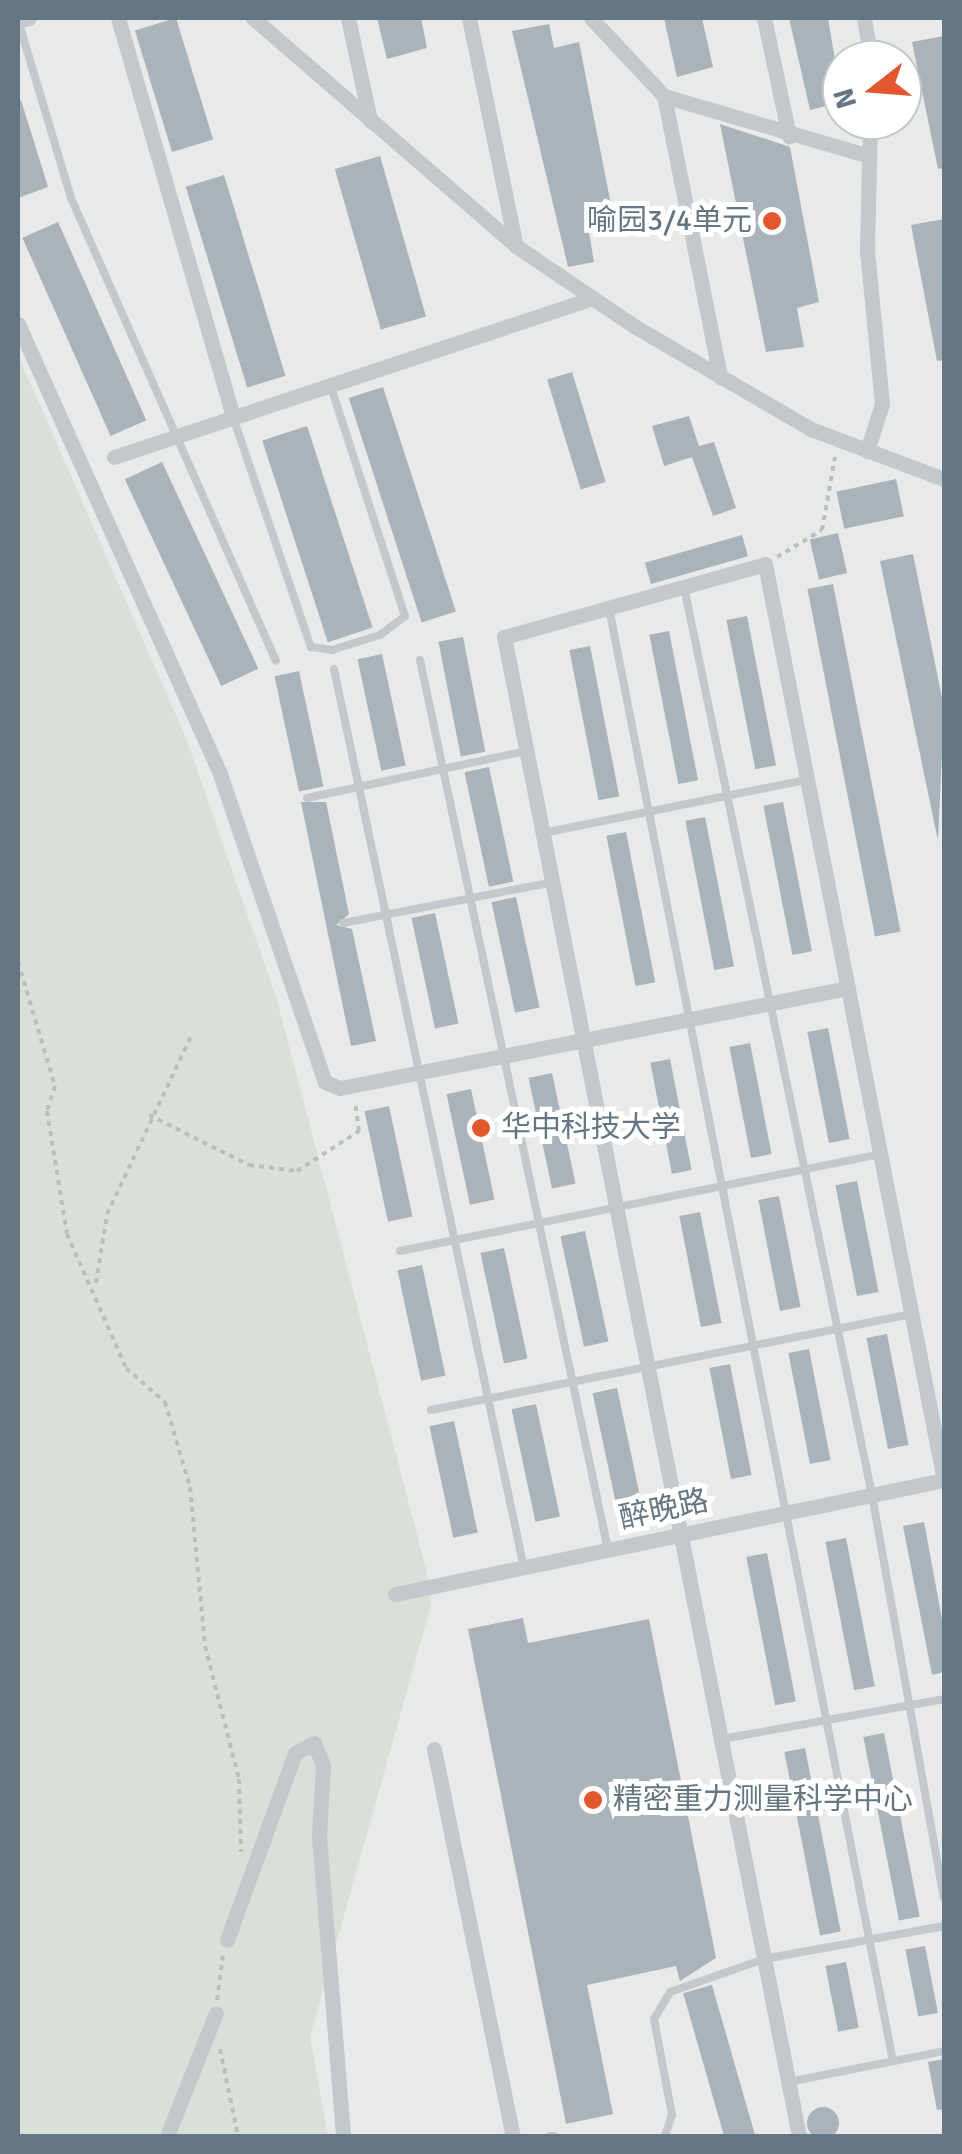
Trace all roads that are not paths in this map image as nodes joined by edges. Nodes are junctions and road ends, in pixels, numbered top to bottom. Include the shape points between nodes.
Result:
1 (29, 18) edge
2 (118, 18) edge
3 (254, 18) edge
4 (348, 18) edge
5 (469, 18) edge
6 (590, 18) edge
7 (764, 18) edge
8 (18, 20) edge
9 (664, 96) junction
10 (370, 122) junction
11 (789, 136) junction
12 (869, 140) edge
13 (869, 156) junction
14 (516, 246) junction
15 (593, 298) junction
16 (18, 324) edge
17 (720, 376) junction
18 (330, 384) junction
19 (233, 417) junction
20 (172, 438) junction
21 (867, 451) junction
22 (114, 457) dead end
23 (944, 478) edge
24 (684, 587) junction
25 (609, 608) junction
26 (420, 660) dead end
27 (276, 662) dead end
28 (334, 670) dead end
29 (527, 750) junction
30 (443, 769) junction
31 (807, 780) junction
32 (359, 786) junction
33 (727, 796) junction
34 (308, 798) dead end
35 (649, 812) junction
36 (543, 834) junction
37 (552, 882) junction
38 (470, 898) junction
39 (386, 914) junction
40 (344, 923) dead end
41 (848, 988) junction
42 (770, 1004) junction
43 (690, 1019) junction
44 (584, 1040) junction
45 (504, 1056) junction
46 (420, 1073) junction
47 (880, 1154) junction
48 (804, 1170) junction
49 (722, 1186) junction
50 (616, 1207) junction
51 (539, 1222) junction
52 (454, 1240) junction
53 (400, 1251) dead end
54 (912, 1314) junction
55 (838, 1328) junction
56 (754, 1345) junction
57 (648, 1366) junction
58 (573, 1382) junction
59 (488, 1398) junction
60 (431, 1410) dead end
61 (944, 1480) edge
62 (872, 1495) junction
63 (787, 1513) junction
64 (680, 1535) junction
65 (608, 1550) junction
66 (524, 1568) junction
67 (395, 1594) dead end
68 (944, 1700) edge
69 (910, 1706) junction
70 (827, 1720) junction
71 (721, 1739) junction
72 (434, 1749) dead end
73 (944, 1898) edge
74 (944, 1926) edge
75 (227, 1940) road end
76 (870, 1940) junction
77 (764, 1960) junction
78 (216, 2013) road end
79 (944, 2051) edge
80 (893, 2062) junction
81 (788, 2082) junction
82 (167, 2136) edge
83 (343, 2136) edge
84 (513, 2136) edge
85 (666, 2136) edge
86 (799, 2136) edge

1 - 8 street
2 - 19 street
3 - 10 street
4 - 10 street
5 - 14 street
6 - 9 street
7 - 11 street
8 - 20 lane via 70,198
9 - 11 street
9 - 17 street
10 - 14 street
11 - 13 street
12 - 13 street
13 - 21 street via 882,404
14 - 15 street
15 - 17 street
15 - 18 street
16 - 46 street via 220,774 312,1066 324,1082 352,1086
17 - 21 street
18 - 19 street
18 - 19 lane via 405,616 380,635 332,650 311,647
19 - 20 street
20 - 22 street
20 - 27 lane
21 - 23 street
24 - 25 street
24 - 31 street via 765,564
24 - 33 lane
25 - 29 street via 504,637
25 - 35 lane
26 - 30 lane
28 - 32 lane
29 - 30 lane
29 - 36 street
30 - 32 lane
30 - 38 lane
31 - 33 lane
31 - 41 street
32 - 34 lane
32 - 39 lane
33 - 35 lane
33 - 42 lane
35 - 36 lane
35 - 43 lane
36 - 37 street
37 - 38 lane
37 - 44 street
38 - 39 lane
38 - 45 lane
39 - 40 lane
39 - 46 lane
41 - 42 street
41 - 47 street
42 - 43 street
42 - 48 lane
43 - 44 street
43 - 49 lane
44 - 45 street
44 - 50 street
45 - 46 street
45 - 51 lane
46 - 52 lane
47 - 48 lane
47 - 54 street
48 - 49 lane
48 - 55 lane
49 - 50 lane
49 - 56 lane
50 - 51 lane
50 - 57 street
51 - 52 lane
51 - 58 lane
52 - 53 lane
52 - 59 lane
54 - 55 lane
54 - 61 street
55 - 56 lane
55 - 62 lane
56 - 57 lane
56 - 63 lane
57 - 58 lane
57 - 64 street
58 - 59 lane
58 - 65 lane
59 - 60 lane
59 - 66 lane
61 - 62 street, 醉晚路
62 - 63 street, 醉晚路
62 - 69 lane
63 - 64 street, 醉晚路
63 - 70 lane
64 - 65 street, 醉晚路
64 - 71 street
65 - 66 street, 醉晚路
66 - 67 street, 醉晚路
68 - 69 lane
69 - 70 lane
69 - 73 lane
70 - 71 lane
70 - 76 lane
71 - 77 street
72 - 84 street
74 - 76 lane
75 - 83 street via 295,1753 314,1743 322,1751 318,1836
76 - 77 lane
76 - 80 lane
77 - 81 street
77 - 85 lane via 681,1987 657,2009 672,2115
78 - 82 street
79 - 80 lane
80 - 81 lane
81 - 86 street

